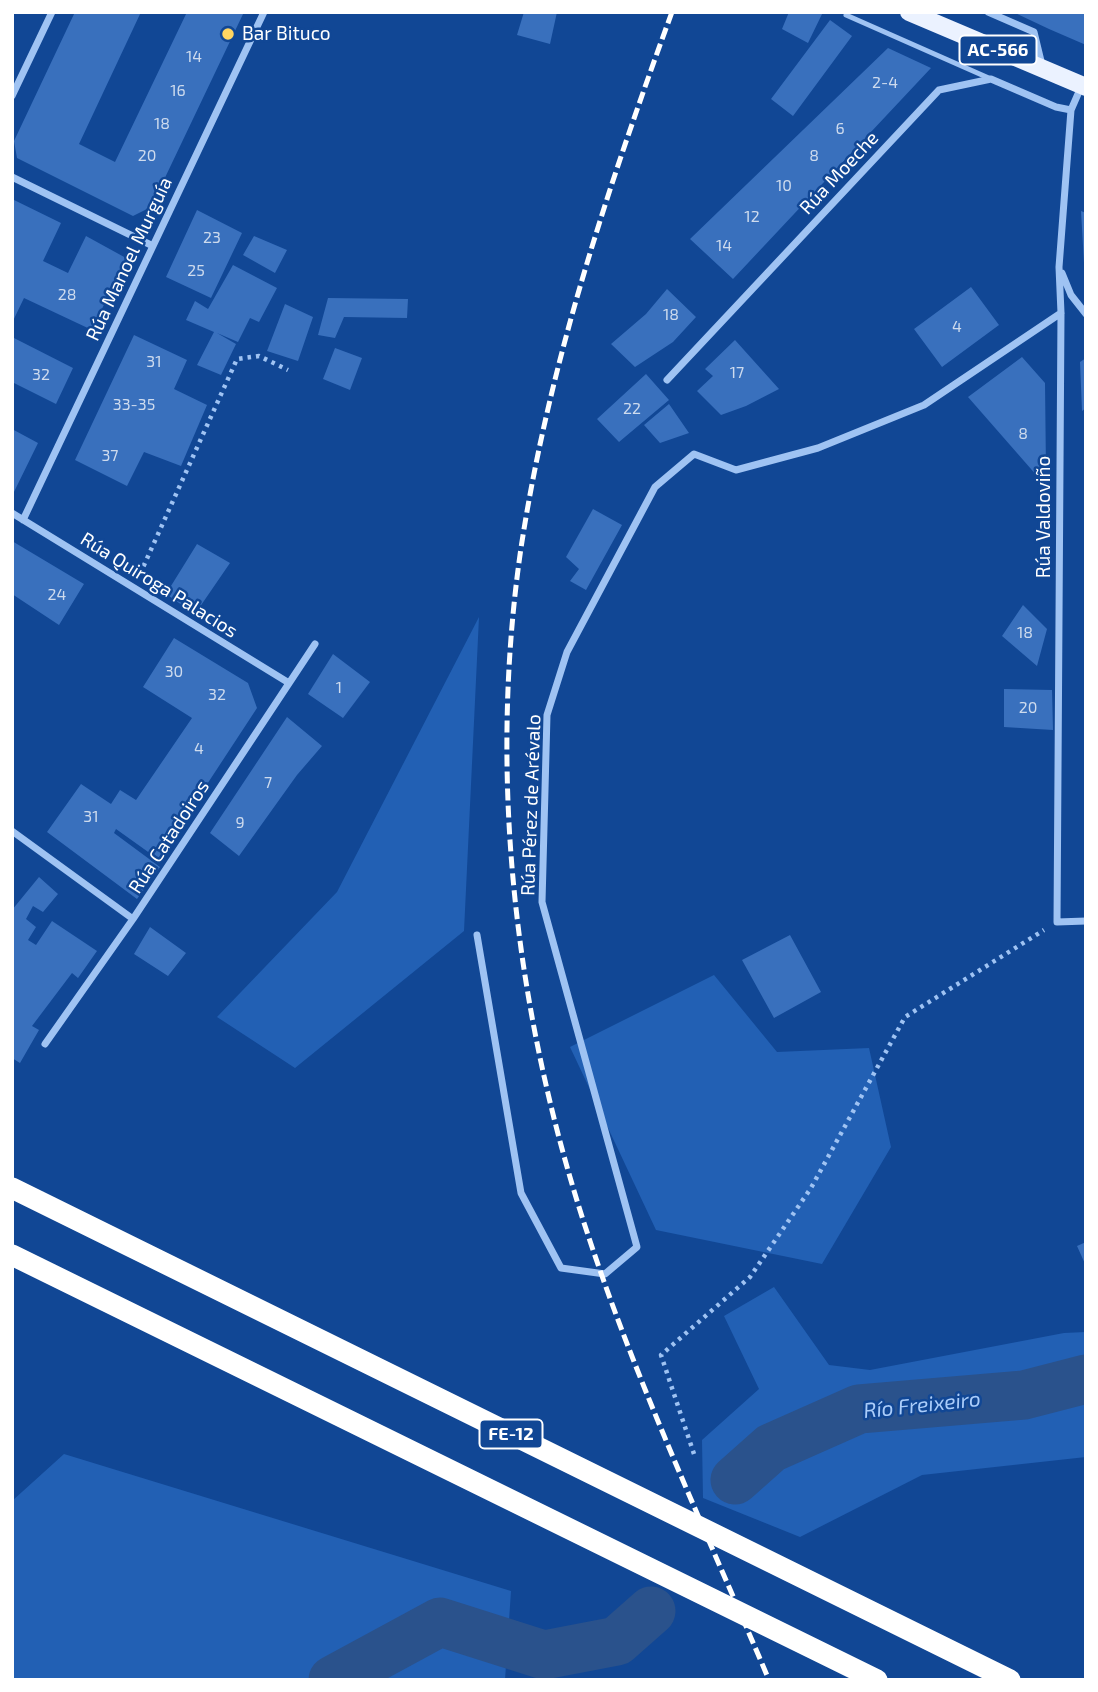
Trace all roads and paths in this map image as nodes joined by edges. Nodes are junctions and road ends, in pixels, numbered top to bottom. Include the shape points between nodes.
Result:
1 (52, 12) edge
2 (264, 12) edge
3 (909, 12) edge
4 (988, 12) edge
5 (846, 15) dead end
6 (1043, 69) junction
7 (991, 79) junction
8 (1084, 86) edge
9 (12, 96) edge
10 (1071, 110) junction
11 (12, 177) edge
12 (153, 246) junction
13 (1059, 267) junction
14 (1061, 313) junction
15 (1086, 314) edge
16 (288, 370) dead end
17 (667, 380) dead end
18 (12, 513) edge
19 (23, 520) junction
20 (134, 587) junction
21 (315, 644) dead end
22 (289, 683) junction
23 (12, 831) edge
24 (133, 919) junction
25 (1086, 921) edge
26 (1057, 922) junction
27 (477, 935) dead end
28 (45, 1044) dead end
29 (12, 1188) edge
30 (12, 1255) edge
31 (694, 1454) dead end
32 (877, 1680) edge
33 (1010, 1680) edge

1 - 9 street
2 - 12 street, Rúa Manoel Murguía
3 - 6 main road, AC-566
4 - 6 street via 1034,32
5 - 7 lane
6 - 8 main road, AC-566
7 - 10 street
7 - 17 street, Rúa Moeche via 939,90
8 - 10 street, Rúa Valdoviño
10 - 13 street, Rúa Valdoviño
11 - 12 street
12 - 19 street, Rúa Manoel Murguía
13 - 14 street, Rúa Valdoviño
13 - 15 street via 1071,295
14 - 26 street, Rúa Valdoviño
14 - 27 street, Rúa Pérez de Arévalo via 924,405 818,448 736,470 694,454 655,488 567,652 547,715 542,902 637,1247 605,1275 561,1268 522,1193
16 - 20 path via 259,356 237,359
18 - 19 street, Rúa Quiroga Palacios
19 - 20 street, Rúa Quiroga Palacios
20 - 22 street, Rúa Quiroga Palacios
21 - 22 street, Rúa Catadoiros
22 - 24 street, Rúa Catadoiros
23 - 24 street
24 - 28 street, Rúa Catadoiros
25 - 26 street
26 - 31 path via 905,1017 811,1188 750,1277 661,1355
29 - 33 highway, FE-12
30 - 32 highway

